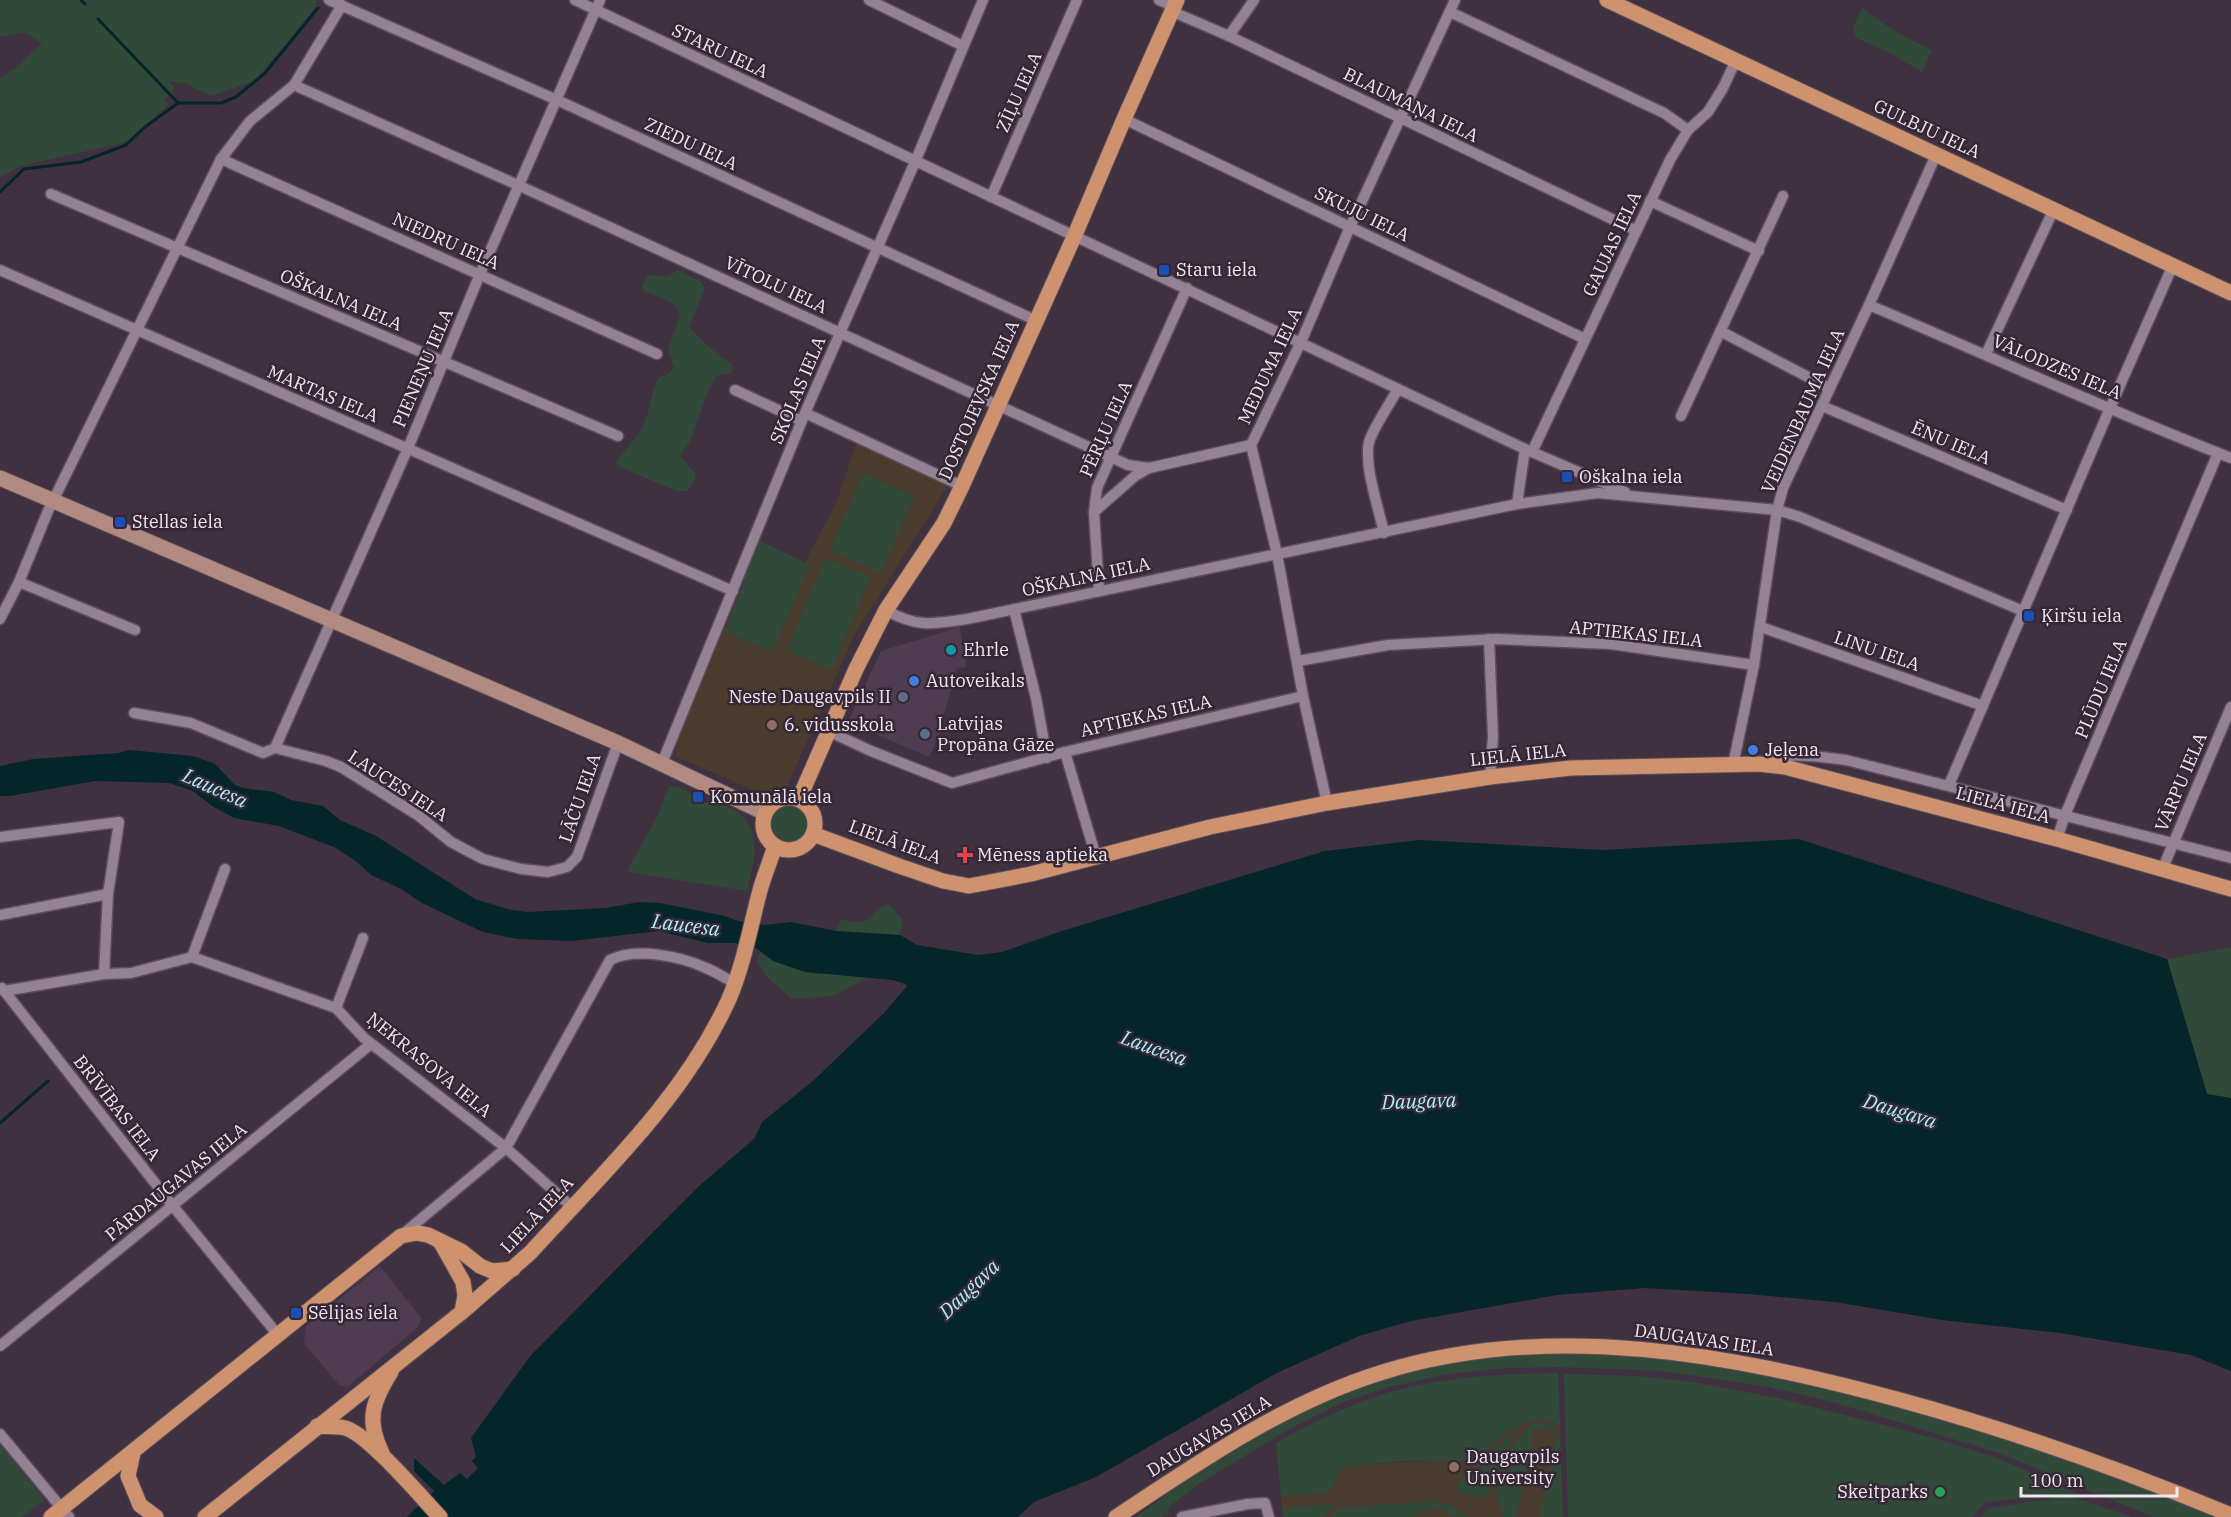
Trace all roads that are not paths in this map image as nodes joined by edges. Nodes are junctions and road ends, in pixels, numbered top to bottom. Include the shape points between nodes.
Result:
1 (329, 0) edge
2 (575, 0) edge
3 (869, 0) edge
4 (983, 0) edge
5 (1077, 0) edge
6 (1254, 0) edge
7 (1455, 0) edge
8 (1607, 0) edge
9 (1170, 4) edge
10 (342, 5) junction
11 (598, 5) edge
12 (1450, 12) junction
13 (1229, 36) junction
14 (963, 46) junction
15 (1736, 60) junction
16 (294, 85) junction
17 (557, 100) junction
18 (1124, 118) junction
19 (1400, 118) junction
20 (1688, 130) junction
21 (1936, 155) junction
22 (221, 159) junction
23 (915, 162) junction
24 (520, 186) junction
25 (51, 194) dead end
26 (1784, 196) dead end
27 (991, 197) junction
28 (1650, 201) junction
29 (2053, 211) junction
30 (1350, 227) junction
31 (1635, 230) junction
32 (1074, 237) junction
33 (179, 247) junction
34 (877, 249) junction
35 (1759, 251) junction
36 (2173, 265) junction
37 (0, 270) edge
38 (480, 274) junction
39 (1187, 288) junction
40 (2231, 293) edge
41 (1869, 305) junction
42 (1036, 321) junction
43 (136, 331) junction
44 (1722, 332) junction
45 (840, 333) junction
46 (1585, 339) junction
47 (1301, 342) junction
48 (657, 354) dead end
49 (1986, 354) junction
50 (445, 362) junction
51 (1829, 388) junction
52 (1398, 389) junction
53 (735, 390) dead end
54 (1000, 405) junction
55 (1822, 406) junction
56 (2110, 408) junction
57 (1682, 416) dead end
58 (803, 417) junction
59 (618, 436) dead end
60 (1251, 445) junction
61 (408, 448) junction
62 (1528, 450) junction
63 (2218, 453) junction
64 (1110, 457) junction
65 (2231, 458) edge
66 (1149, 468) junction
67 (0, 478) edge
68 (962, 486) junction
69 (1633, 496) junction
70 (52, 502) junction
71 (1518, 504) junction
72 (1777, 510) junction
73 (2067, 510) junction
74 (1094, 512) junction
75 (1384, 533) junction
76 (1277, 555) junction
77 (19, 582) junction
78 (733, 591) junction
79 (1099, 591) junction
80 (1014, 609) junction
81 (886, 610) junction
82 (2023, 611) junction
83 (0, 619) edge
84 (332, 621) junction
85 (1761, 627) junction
86 (135, 630) dead end
87 (1490, 639) junction
88 (1298, 661) junction
89 (1754, 665) junction
90 (1303, 696) junction
91 (1983, 706) junction
92 (2231, 707) edge
93 (134, 713) dead end
94 (828, 731) junction
95 (618, 743) junction
96 (275, 748) junction
97 (1065, 752) junction
98 (1047, 758) junction
99 (662, 763) junction
100 (1759, 764) junction
101 (1733, 765) junction
102 (1490, 777) junction
103 (1949, 785) junction
104 (799, 799) junction
105 (1327, 803) junction
106 (765, 813) junction
107 (2065, 815) junction
108 (813, 834) junction
109 (0, 837) edge
110 (2058, 840) junction
111 (2173, 842) junction
112 (775, 846) junction
113 (1096, 856) junction
114 (2231, 858) edge
115 (572, 863) joint
116 (225, 869) dead end
117 (2162, 870) junction
118 (2231, 889) edge
119 (108, 894) junction
120 (0, 915) edge
121 (363, 938) dead end
122 (192, 957) junction
123 (104, 974) junction
124 (735, 983) junction
125 (2, 988) edge
126 (336, 1008) junction
127 (371, 1044) junction
128 (506, 1148) junction
129 (173, 1206) junction
130 (572, 1207) junction
131 (401, 1236) junction
132 (440, 1241) junction
133 (513, 1269) junction
134 (462, 1312) junction
135 (278, 1335) junction
136 (0, 1346) edge
137 (396, 1365) junction
138 (317, 1426) junction
139 (0, 1434) edge
140 (133, 1453) junction
141 (384, 1458) junction
142 (61, 1514) edge
143 (1197, 1515) edge
144 (2231, 1515) edge
145 (156, 1517) edge
146 (205, 1517) edge
147 (440, 1517) edge
148 (1116, 1517) edge
149 (1182, 1517) edge
150 (1269, 1517) edge

1 - 10 street, ZIEDU IELA
2 - 11 street, STARU IELA
3 - 14 street
4 - 14 street, SKOLAS IELA
5 - 27 street, ZĪĻU IELA
6 - 13 street
7 - 12 street, MEDUMA IELA
8 - 15 main road, GULBJU IELA
9 - 13 street, BLAUMAŅA IELA
9 - 18 main road, DOSTOJEVSKA IELA
10 - 16 street
10 - 17 street, ZIEDU IELA
11 - 17 street, PIENEŅU IELA
11 - 23 street, STARU IELA
12 - 19 street, MEDUMA IELA
12 - 20 street via 1654,108
13 - 19 street, BLAUMAŅA IELA
14 - 23 street, SKOLAS IELA
15 - 20 street, GAUJAS IELA via 1708,112
15 - 21 main road, GULBJU IELA
16 - 22 street via 250,122
16 - 24 street, VĪTOLU IELA
17 - 24 street, PIENEŅU IELA
17 - 34 street, ZIEDU IELA
18 - 30 street, SKUJU IELA
18 - 32 main road, DOSTOJEVSKA IELA
19 - 30 street, MEDUMA IELA
19 - 31 street, BLAUMAŅA IELA
20 - 28 street, GAUJAS IELA
21 - 29 main road, GULBJU IELA
21 - 41 street, VEIDENBAUMA IELA
22 - 33 street
22 - 38 street, NIEDRU IELA
23 - 27 street, STARU IELA
23 - 34 street, SKOLAS IELA
24 - 38 street, PIENEŅU IELA
24 - 45 street, VĪTOLU IELA
25 - 33 street, OŠKALNA IELA
26 - 35 street
27 - 32 street, STARU IELA
28 - 31 street, GAUJAS IELA
28 - 35 street
29 - 36 main road, GULBJU IELA
29 - 49 street
30 - 46 street, SKUJU IELA
30 - 47 street, MEDUMA IELA
31 - 46 street, GAUJAS IELA
32 - 39 street, STARU IELA
32 - 42 main road, DOSTOJEVSKA IELA
33 - 43 street
33 - 50 street, OŠKALNA IELA
34 - 42 street, ZIEDU IELA
34 - 45 street, SKOLAS IELA
35 - 44 street
36 - 40 main road, GULBJU IELA
36 - 56 street
37 - 43 street, MARTAS IELA
38 - 48 street, NIEDRU IELA
38 - 50 street, PIENEŅU IELA
39 - 47 street, STARU IELA
39 - 64 street, PĒRĻU IELA
41 - 49 street, VĀLODZES IELA
41 - 51 street, VEIDENBAUMA IELA
42 - 54 main road, DOSTOJEVSKA IELA
43 - 61 street, MARTAS IELA
43 - 70 street
44 - 51 street
44 - 57 street
45 - 54 street, VĪTOLU IELA
45 - 58 street, SKOLAS IELA
46 - 62 street, GAUJAS IELA
47 - 52 street, STARU IELA
47 - 60 street, MEDUMA IELA
49 - 56 street, VĀLODZES IELA
50 - 59 street, OŠKALNA IELA
50 - 61 street, PIENEŅU IELA
51 - 55 street, VEIDENBAUMA IELA
52 - 62 street, STARU IELA
52 - 75 street via 1369,440 1369,464
53 - 58 street
54 - 64 street, VĪTOLU IELA
54 - 68 main road, DOSTOJEVSKA IELA
55 - 72 street, VEIDENBAUMA IELA via 1783,488
55 - 73 street, ĒNU IELA
56 - 63 street, VĀLODZES IELA
56 - 73 street
58 - 68 street
58 - 78 street, SKOLAS IELA
60 - 66 street, VĪTOLU IELA
60 - 76 street, MEDUMA IELA
61 - 78 street, MARTAS IELA
61 - 84 street, PIENEŅU IELA
62 - 69 street, STARU IELA
62 - 71 street, GAUJAS IELA
63 - 65 street, VĀLODZES IELA
63 - 107 street, PLŪDU IELA
64 - 66 street, VĪTOLU IELA
64 - 74 street, PĒRĻU IELA via 1097,488
66 - 74 street
67 - 70 street
68 - 81 main road, DOSTOJEVSKA IELA via 944,523
69 - 71 street, OŠKALNA IELA via 1599,493
69 - 72 street, OŠKALNA IELA
70 - 77 street
70 - 84 street
71 - 75 street, OŠKALNA IELA
72 - 82 street, OŠKALNA IELA
72 - 85 street, VEIDENBAUMA IELA
73 - 82 street
74 - 79 street, PĒRĻU IELA
75 - 76 street, OŠKALNA IELA
76 - 79 street, OŠKALNA IELA
76 - 88 street, MEDUMA IELA
77 - 83 street
77 - 86 street
78 - 99 street, SKOLAS IELA
79 - 80 street, OŠKALNA IELA
80 - 81 street, OŠKALNA IELA via 918,624
80 - 98 street
81 - 94 main road, DOSTOJEVSKA IELA
82 - 91 street
84 - 95 street
84 - 96 street, PIENEŅU IELA
85 - 89 street, VEIDENBAUMA IELA
85 - 91 street, LINU IELA
87 - 88 street, APTIEKAS IELA via 1388,645
87 - 89 street, APTIEKAS IELA via 1611,644
87 - 102 street
88 - 90 street, MEDUMA IELA
89 - 101 street, VEIDENBAUMA IELA
90 - 97 street, APTIEKAS IELA
90 - 105 street, MEDUMA IELA
91 - 103 street
92 - 111 street, VĀRPU IELA
93 - 96 street, LAUCES IELA via 191,723 263,753
94 - 98 street, APTIEKAS IELA via 952,783
94 - 104 main road, DOSTOJEVSKA IELA
95 - 99 street
95 - 115 street, LĀČU IELA
96 - 115 street, LAUCES IELA via 341,767 420,816 451,842 483,859 548,872
97 - 98 street, APTIEKAS IELA
97 - 113 street
99 - 106 street
100 - 101 main road, LIELĀ IELA
100 - 103 street via 1781,757 1846,760
100 - 110 main road, LIELĀ IELA via 1785,767
101 - 102 main road, LIELĀ IELA via 1571,768
102 - 105 main road, LIELĀ IELA
103 - 107 street
104 - 106 main road via 783,798
104 - 108 main road via 812,809 816,826
105 - 113 main road, LIELĀ IELA via 1210,826
106 - 112 main road via 765,835
107 - 110 street, PLŪDU IELA
107 - 111 street
108 - 112 main road via 808,842 793,850
108 - 113 main road, LIELĀ IELA via 943,881 969,886
109 - 119 street via 119,822
110 - 117 main road, LIELĀ IELA
111 - 114 street
111 - 117 street, VĀRPU IELA
112 - 124 main road, LIELĀ IELA
116 - 122 street
117 - 118 main road, LIELĀ IELA
119 - 120 street
119 - 123 street
121 - 126 street
122 - 123 street via 131,973
122 - 126 street, ŅEKRASOVA IELA
123 - 125 street
124 - 128 street via 704,966 672,958 629,953 610,960
124 - 130 main road, LIELĀ IELA via 688,1073
125 - 129 street, BRĪVĪBAS IELA
126 - 127 street, ŅEKRASOVA IELA
127 - 128 street, ŅEKRASOVA IELA
127 - 129 street, PĀRDAUGAVAS IELA
128 - 130 street, ŅEKRASOVA IELA
128 - 131 street
129 - 135 street, BRĪVĪBAS IELA
129 - 136 street, PĀRDAUGAVAS IELA
130 - 133 main road, LIELĀ IELA
131 - 132 main road via 417,1233
131 - 135 main road
132 - 133 main road via 492,1271
132 - 134 main road via 463,1282
133 - 134 main road, LIELĀ IELA
134 - 137 main road, LIELĀ IELA
135 - 140 main road
137 - 138 main road, LIELĀ IELA
137 - 141 main road via 384,1382 371,1421
138 - 141 main road via 353,1431
138 - 146 main road, LIELĀ IELA
139 - 142 street
140 - 142 main road
140 - 145 main road via 129,1476 140,1505
141 - 147 main road
143 - 149 street
143 - 150 street via 1266,1503
144 - 148 main road, DAUGAVAS IELA via 2018,1435 1868,1392 1685,1353 1581,1347 1458,1355 1379,1373 1280,1416

